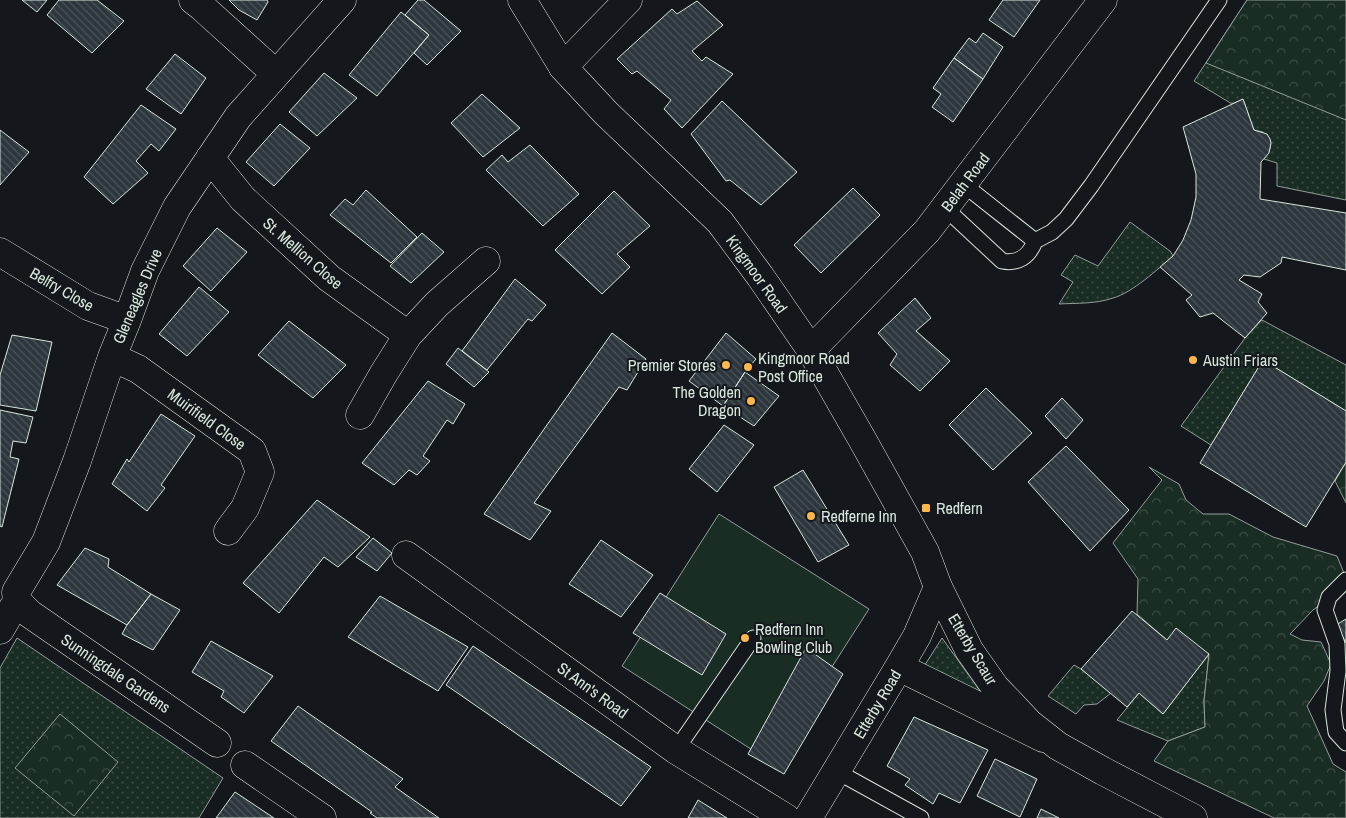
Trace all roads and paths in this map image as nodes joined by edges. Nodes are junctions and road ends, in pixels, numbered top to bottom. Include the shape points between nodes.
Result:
1 (193, 0) edge
2 (342, 0) edge
3 (522, 0) edge
4 (628, 0) edge
5 (1104, 0) edge
6 (1219, 0) edge
7 (563, 67) junction
8 (276, 74) junction
9 (210, 158) junction
10 (963, 184) junction
11 (945, 208) junction
12 (1034, 241) junction
13 (0, 252) edge
14 (486, 261) dead end
15 (127, 320) junction
16 (408, 336) junction
17 (811, 350) junction
18 (112, 357) junction
19 (360, 416) dead end
20 (228, 531) dead end
21 (406, 555) dead end
22 (1346, 580) edge
23 (938, 587) junction
24 (11, 591) edge
25 (0, 630) edge
26 (753, 638) dead end
27 (899, 667) junction
28 (217, 742) dead end
29 (1346, 743) edge
30 (1058, 746) junction
31 (676, 750) junction
32 (245, 765) dead end
33 (836, 771) junction
34 (322, 818) edge
35 (786, 818) edge
36 (808, 818) edge
37 (921, 818) edge
38 (1193, 818) edge

1 - 8 street
2 - 8 street, Gleneagles Drive
3 - 7 street, Kingmoor Road
4 - 7 street
5 - 10 street, Belah Road
6 - 12 lane via 1066,219 1052,232
7 - 17 street, Kingmoor Road via 606,113 720,222
8 - 9 street, Gleneagles Drive via 238,116
9 - 15 street, Gleneagles Drive via 177,207 145,271
9 - 16 street, St. Mellion Close via 243,199 322,271
10 - 11 street, Belah Road
10 - 12 lane
11 - 12 lane via 1002,261 1020,259 1032,249
11 - 17 street, Belah Road via 927,231
13 - 15 street, Belfry Close via 88,306
14 - 16 street via 437,304
15 - 18 street, Gleneagles Drive
16 - 19 street
17 - 23 street, Kingmoor Road via 925,552
18 - 20 street, Muirifield Close via 138,369 252,451 260,472 245,508
18 - 24 street, Gleneagles Drive via 46,542
21 - 31 street, St Ann's Road
22 - 29 lane via 1329,597 1325,610 1337,644 1338,671 1333,710 1336,732
23 - 27 street, Etterby Road via 917,636
23 - 30 street, Etterby Scaur via 969,650 995,687 1030,724
24 - 25 street, Gleneagles Drive
24 - 28 street, Sunningdale Gardens via 30,614
26 - 31 lane
27 - 30 street, Etterby Scaur
27 - 33 street, Etterby Road
30 - 38 street, Etterby Scaur
31 - 35 street, St Ann's Road
32 - 34 street
33 - 36 street, Etterby Road
33 - 37 lane

